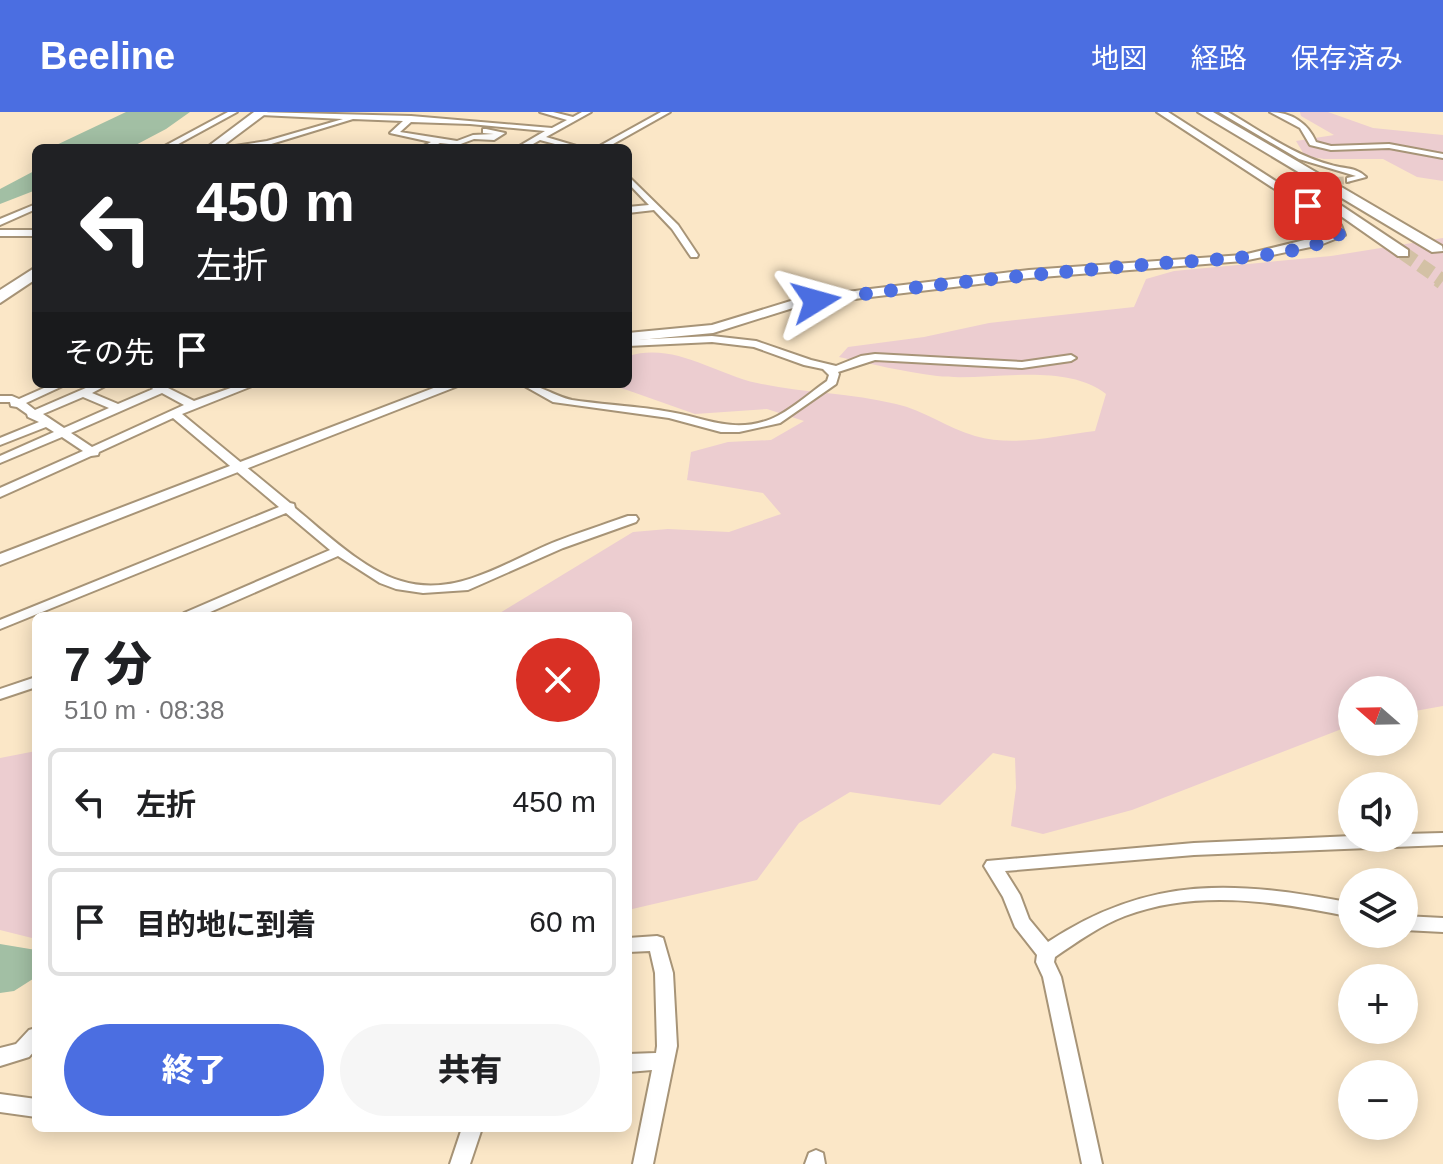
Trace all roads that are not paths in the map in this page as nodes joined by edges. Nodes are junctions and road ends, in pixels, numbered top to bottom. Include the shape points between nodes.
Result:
1 (233, 112) edge
2 (261, 112) edge
3 (482, 112) edge
4 (544, 112) edge
5 (587, 112) edge
6 (666, 112) edge
7 (1162, 112) edge
8 (1191, 112) edge
9 (1204, 112) edge
10 (1223, 112) edge
11 (1274, 112) edge
12 (357, 114) edge
13 (411, 118) junction
14 (573, 119) junction
15 (470, 122) junction
16 (495, 124) junction
17 (553, 130) junction
18 (497, 137) junction
19 (541, 138) junction
20 (507, 139) dead end
21 (439, 141) junction
22 (173, 144) edge
23 (217, 144) edge
24 (274, 144) edge
25 (433, 144) edge
26 (525, 144) edge
27 (564, 144) edge
28 (607, 144) edge
29 (1443, 156) edge
30 (1350, 180) dead end
31 (632, 182) edge
32 (656, 207) junction
33 (32, 208) edge
34 (632, 210) edge
35 (0, 222) edge
36 (0, 233) edge
37 (32, 233) edge
38 (1437, 249) dead end
39 (1403, 253) tunnel mouth
40 (694, 255) dead end
41 (32, 275) edge
42 (0, 298) edge
43 (632, 339) edge
44 (632, 340) edge
45 (1071, 358) dead end
46 (827, 368) junction
47 (53, 388) edge
48 (95, 388) edge
49 (153, 388) edge
50 (161, 388) edge
51 (241, 388) edge
52 (446, 388) edge
53 (533, 388) edge
54 (83, 393) junction
55 (0, 399) edge
56 (15, 404) junction
57 (193, 405) junction
58 (118, 408) junction
59 (175, 414) junction
60 (32, 415) junction
61 (45, 423) junction
62 (61, 434) junction
63 (0, 442) edge
64 (94, 453) junction
65 (0, 460) edge
66 (241, 468) junction
67 (0, 493) edge
68 (290, 507) junction
69 (632, 519) dead end
70 (339, 551) junction
71 (0, 560) edge
72 (198, 612) edge
73 (0, 625) edge
74 (32, 683) edge
75 (0, 694) edge
76 (1443, 839) edge
77 (1338, 907) edge
78 (1418, 924) edge
79 (1443, 925) edge
80 (632, 945) edge
81 (1046, 953) junction
82 (32, 1040) edge
83 (0, 1057) edge
84 (664, 1061) junction
85 (632, 1063) edge
86 (0, 1103) edge
87 (32, 1107) edge
88 (471, 1132) edge
89 (460, 1164) edge
90 (643, 1164) edge
91 (1092, 1164) edge

1 - 22 street
2 - 12 street
2 - 23 highway
3 - 15 street
4 - 14 street
5 - 14 street
6 - 28 street
7 - 43 street via 1282,184 1337,227 1339,235 1243,258 1029,274 794,304 713,329
8 - 39 highway
9 - 38 highway
10 - 30 street via 1303,161 1362,177
11 - 29 street via 1301,123 1313,143 1323,147 1375,144
12 - 13 street
12 - 24 street
13 - 15 street
13 - 21 street via 394,133
14 - 17 street
15 - 16 street
16 - 17 street
16 - 18 street via 486,131 501,133
17 - 19 street
18 - 20 street
18 - 21 street
19 - 26 street
19 - 27 street
21 - 25 street
31 - 32 street
32 - 34 street
32 - 40 street
33 - 35 street
36 - 37 street
41 - 42 highway
44 - 46 street via 756,344
45 - 46 street via 1022,365 875,357
46 - 53 street via 834,374 832,382 776,421 739,429 573,403
47 - 56 street
48 - 54 street
49 - 58 street
50 - 57 street
51 - 57 street
52 - 66 street
54 - 58 street
54 - 60 street
55 - 56 street
56 - 60 street
57 - 59 street
58 - 62 street
59 - 64 street
59 - 66 street
60 - 61 street
61 - 62 street
61 - 63 street
62 - 64 street
62 - 65 street
64 - 67 street
66 - 68 street
66 - 71 street
68 - 70 street
68 - 73 street
69 - 70 street via 468,586 446,589 385,580
70 - 72 street
74 - 75 street
76 - 81 street via 1194,849 993,866 1021,922
77 - 81 street via 1281,895 1191,893 1146,900 1071,933
78 - 79 street
80 - 84 street via 657,943 664,973
81 - 91 street
82 - 83 street via 22,1051
84 - 85 street
84 - 90 street
86 - 87 street
88 - 89 street

